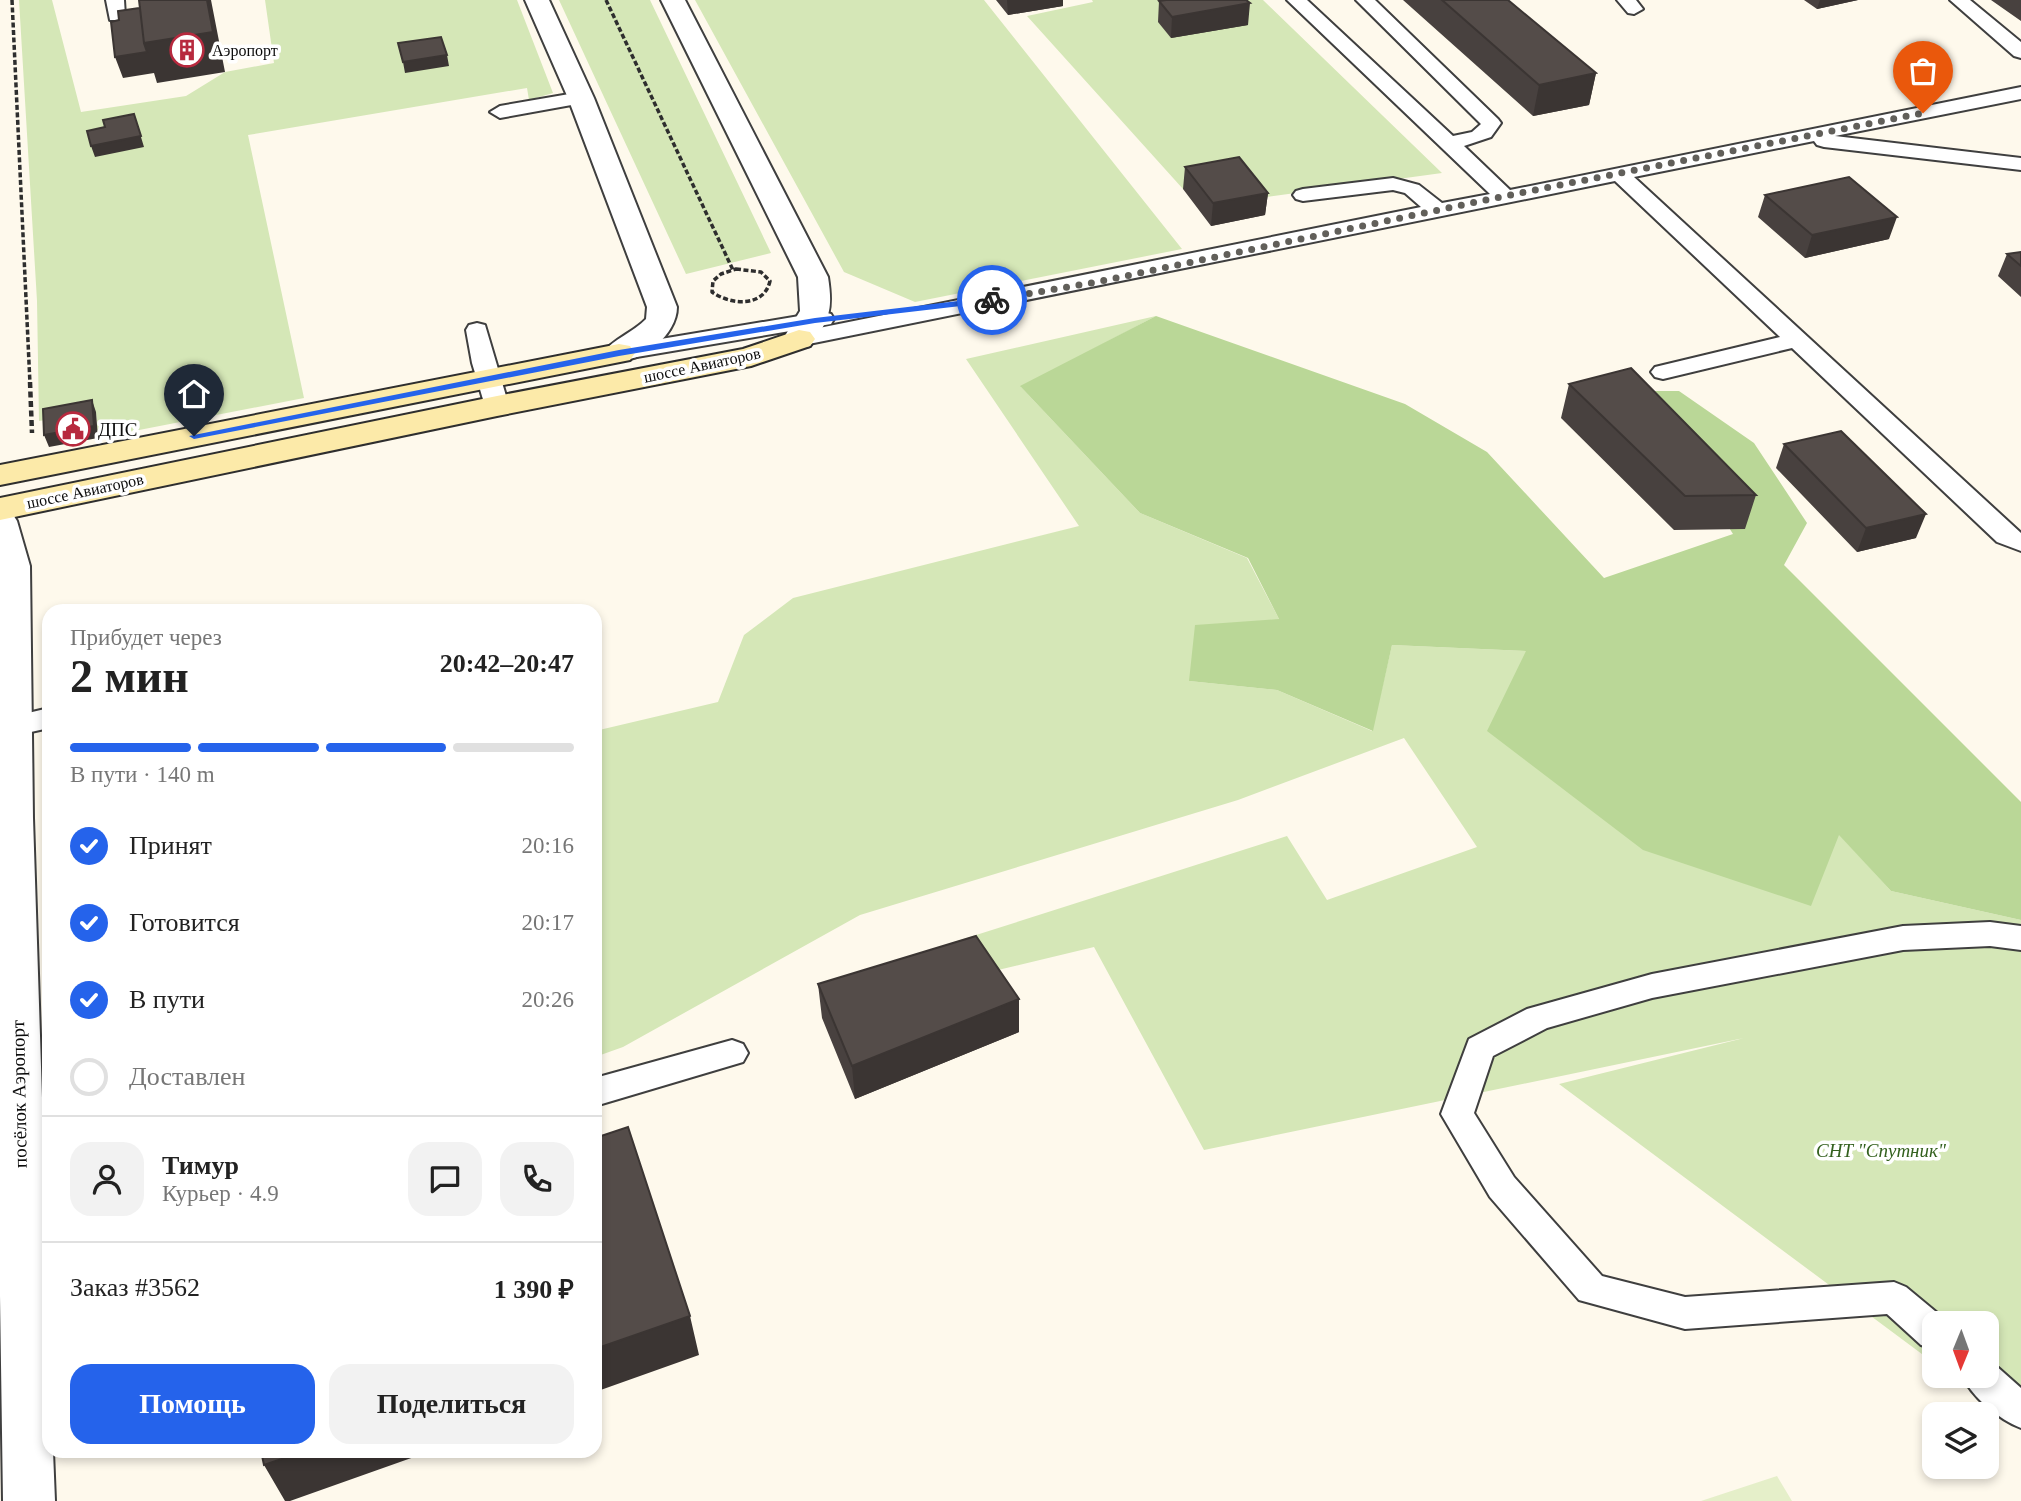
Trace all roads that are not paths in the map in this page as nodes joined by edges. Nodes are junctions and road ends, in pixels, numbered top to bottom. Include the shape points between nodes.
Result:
1 (537, 0) edge
2 (673, 0) edge
3 (1299, 0) edge
4 (1365, 0) edge
5 (1959, 0) edge
6 (2021, 52) edge
7 (2021, 93) edge
8 (581, 98) junction
9 (500, 112) dead end
10 (1800, 138) junction
11 (1449, 143) junction
12 (2021, 164) edge
13 (1618, 173) junction
14 (1304, 195) dead end
15 (1505, 196) junction
16 (1437, 210) junction
17 (477, 330) dead end
18 (807, 330) junction
19 (1797, 340) junction
20 (619, 353) junction
21 (1663, 372) dead end
22 (493, 393) junction
23 (0, 475) edge
24 (0, 509) edge
25 (0, 521) edge
26 (2021, 543) edge
27 (31, 722) edge
28 (2021, 938) edge
29 (732, 1053) dead end
30 (602, 1090) edge
31 (36, 1254) edge
32 (1922, 1322) edge
33 (1995, 1388) edge
34 (2021, 1411) edge
35 (29, 1501) edge

1 - 8 street
2 - 18 street via 813,277 818,303
3 - 11 lane
4 - 11 lane via 1491,123 1482,136
5 - 6 lane
7 - 10 lane
8 - 9 lane
8 - 20 street via 662,307 662,320 653,331
10 - 12 lane
10 - 13 lane
11 - 15 lane
13 - 15 lane
13 - 19 lane
14 - 16 lane via 1393,184 1412,189
15 - 16 lane
16 - 18 lane via 1097,282
17 - 22 lane
18 - 20 lane
18 - 22 main road, шоссе Авиаторов via 751,357
19 - 21 lane
19 - 26 lane via 2006,536
20 - 22 main road, шоссе Авиаторов
22 - 23 main road, шоссе Авиаторов
22 - 24 main road, шоссе Авиаторов
25 - 27 street, посёлок Аэропорт via 12,566
27 - 31 street, посёлок Аэропорт
28 - 32 lane via 1990,934 1903,938 1652,986 1538,1018 1480,1048 1457,1114 1502,1187 1591,1289 1685,1313 1894,1298
29 - 30 lane
31 - 35 street, посёлок Аэропорт
33 - 34 lane

